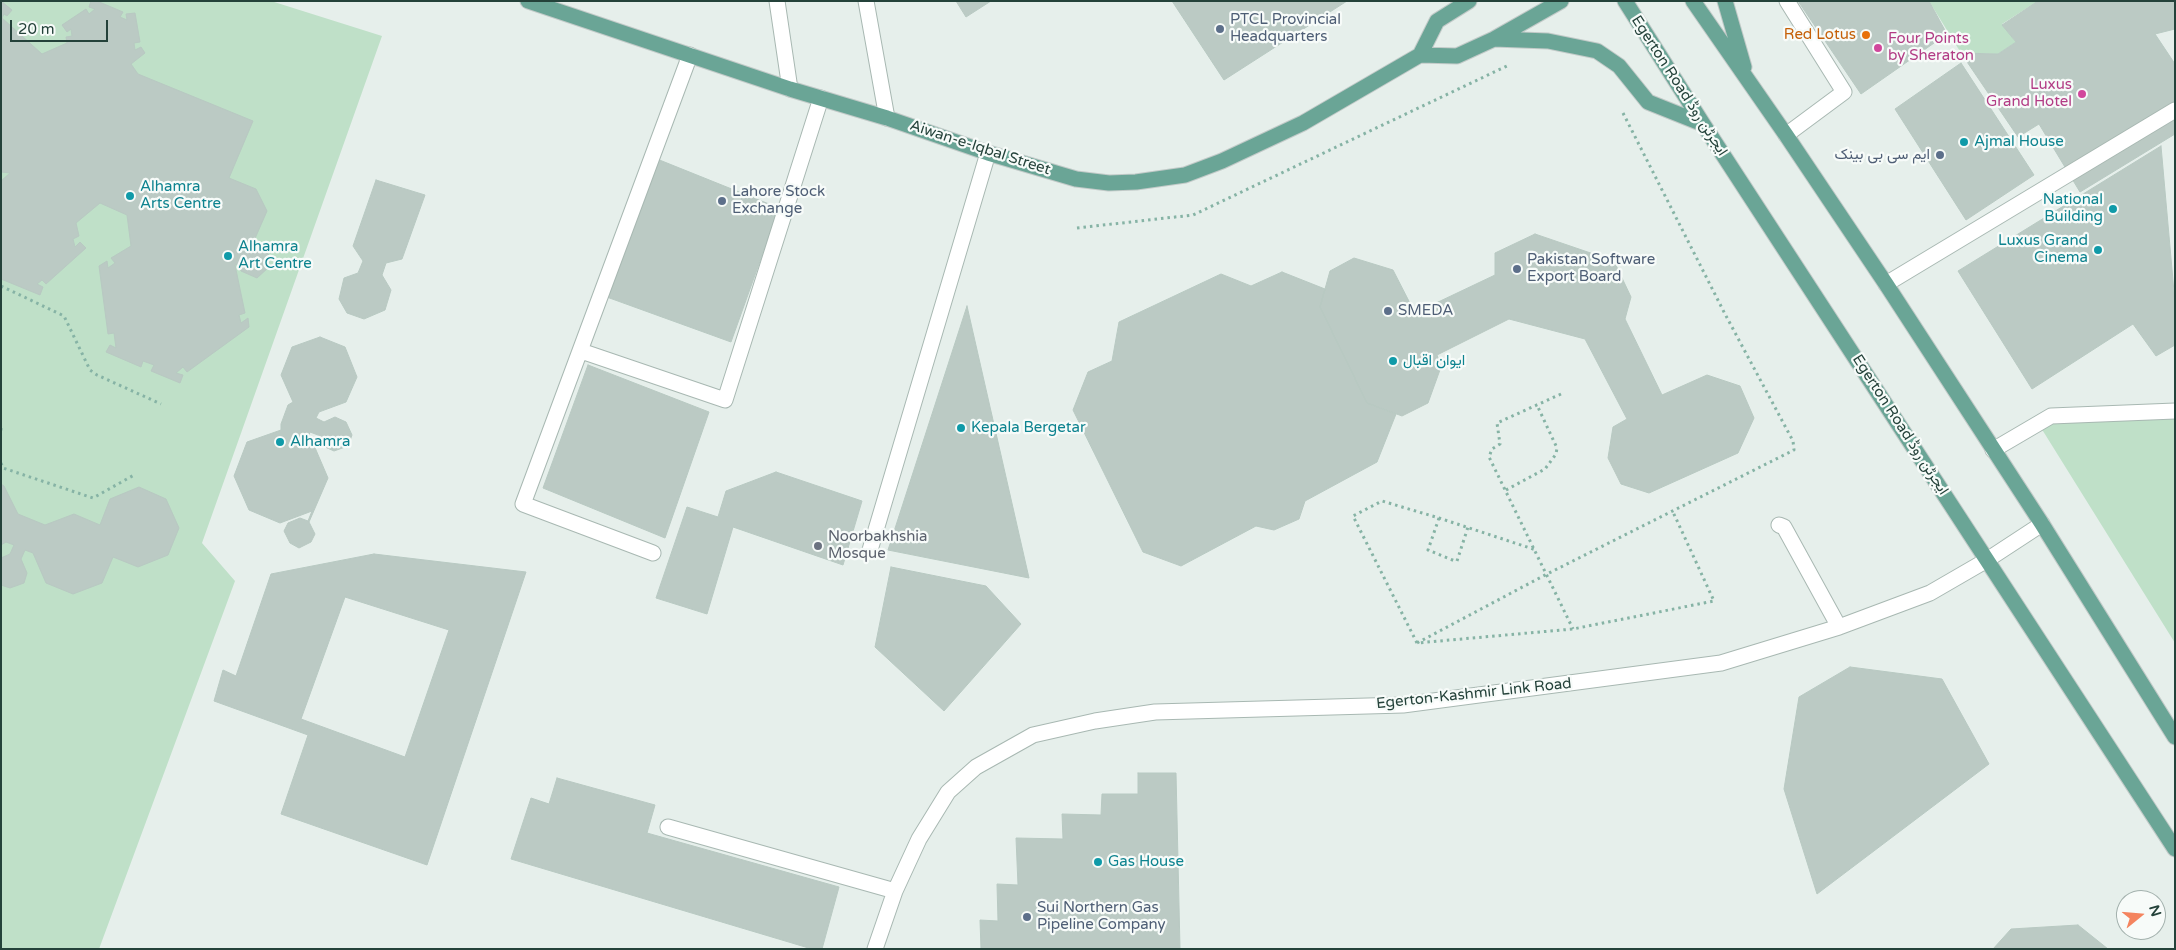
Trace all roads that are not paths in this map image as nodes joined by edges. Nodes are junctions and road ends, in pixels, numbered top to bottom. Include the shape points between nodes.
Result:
1 (528, 1) edge
2 (777, 1) edge
3 (866, 1) edge
4 (1469, 1) edge
5 (1562, 1) edge
6 (1625, 1) edge
7 (1693, 1) edge
8 (1724, 1) edge
9 (1787, 1) edge
10 (1494, 39) junction
11 (690, 55) junction
12 (1420, 55) junction
13 (1748, 81) junction
14 (790, 89) junction
15 (821, 98) junction
16 (2175, 110) edge
17 (887, 118) junction
18 (1702, 124) junction
19 (1786, 135) junction
20 (988, 153) junction
21 (1886, 284) junction
22 (581, 351) junction
23 (2175, 411) edge
24 (1993, 450) junction
25 (2042, 524) junction
26 (1779, 525) dead end
27 (870, 550) dead end
28 (653, 553) dead end
29 (1987, 560) junction
30 (1840, 628) junction
31 (2175, 737) edge
32 (668, 827) dead end
33 (2175, 849) edge
34 (895, 891) junction
35 (875, 949) edge

1 - 11 main road, Aiwan-e-Iqbal Street
2 - 14 street
3 - 17 street
4 - 12 main road via 1437,21
5 - 10 main road
6 - 18 main road, Egerton Road ایجرٹن روڈ
7 - 13 main road
8 - 13 main road
9 - 19 street via 1844,92
10 - 12 main road via 1457,56
10 - 18 main road via 1548,41 1597,51 1619,66 1648,102
11 - 14 main road, Aiwan-e-Iqbal Street
11 - 22 street
12 - 20 main road, Aiwan-e-Iqbal Street via 1303,123 1185,175 1109,183 1076,179
13 - 19 main road
14 - 15 main road, Aiwan-e-Iqbal Street
15 - 17 main road, Aiwan-e-Iqbal Street
15 - 22 street via 725,400
16 - 21 street
17 - 20 main road, Aiwan-e-Iqbal Street
18 - 29 main road, Egerton Road ایجرٹن روڈ
19 - 21 main road
20 - 27 street
21 - 24 main road
22 - 28 street via 523,504
23 - 24 street via 2051,416
24 - 25 main road
25 - 29 street, Egerton-Kashmir Link Road
25 - 31 main road
26 - 30 street via 1784,528
29 - 30 street, Egerton-Kashmir Link Road via 1930,593
29 - 33 main road, Egerton Road ایجرٹن روڈ
30 - 34 street, Egerton-Kashmir Link Road via 1721,663 1403,705 1155,712 1033,734 976,768 948,792 919,839
32 - 34 street
34 - 35 street, Egerton-Kashmir Link Road

